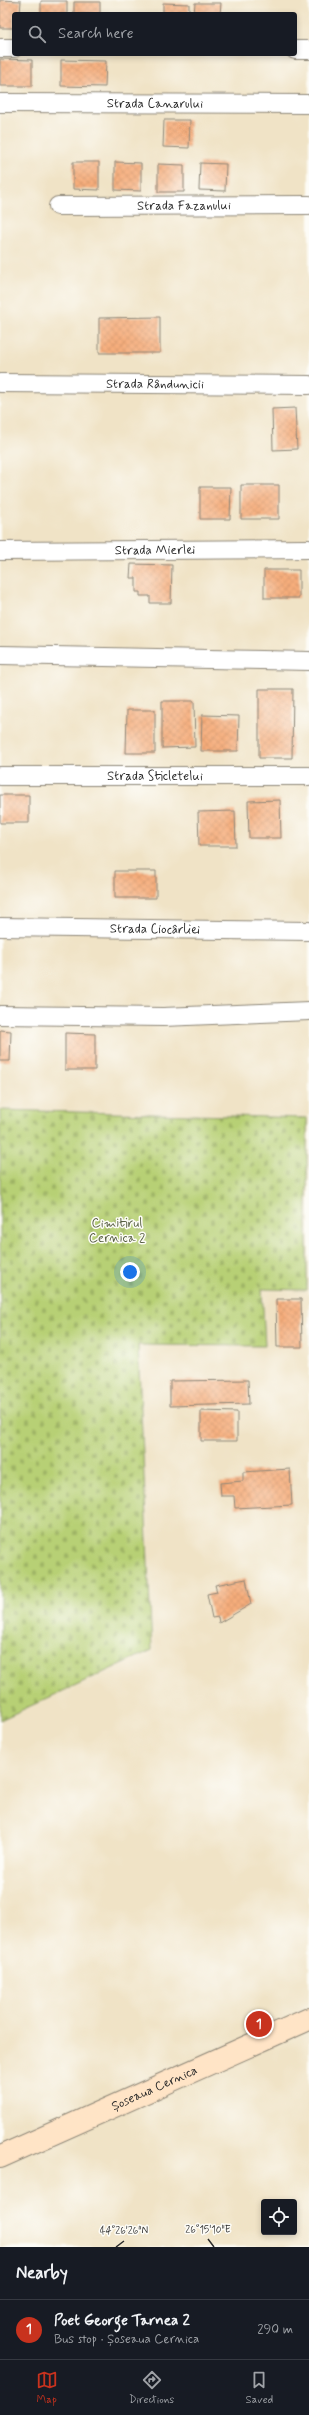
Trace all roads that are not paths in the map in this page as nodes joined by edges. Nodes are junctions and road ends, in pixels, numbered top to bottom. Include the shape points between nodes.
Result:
1 (0, 48) edge
2 (12, 48) edge
3 (297, 50) edge
4 (309, 50) edge
5 (0, 103) edge
6 (309, 104) edge
7 (58, 206) dead end
8 (309, 206) edge
9 (0, 383) edge
10 (309, 385) edge
11 (309, 550) edge
12 (0, 551) edge
13 (0, 655) edge
14 (309, 661) edge
15 (0, 776) edge
16 (309, 776) edge
17 (0, 927) edge
18 (309, 931) edge
19 (309, 1011) edge
20 (0, 1015) edge
21 (309, 2019) edge
22 (0, 2157) edge

1 - 2 street
3 - 4 street
5 - 6 street, Strada Canarului
7 - 8 street, Strada Fazanului
9 - 10 street, Strada Rândunicii
11 - 12 street, Strada Mierlei
13 - 14 street
15 - 16 street, Strada Sticletelui
17 - 18 street, Strada Ciocârliei
19 - 20 street via 163,1017
21 - 22 main road, Șoseaua Cernica

